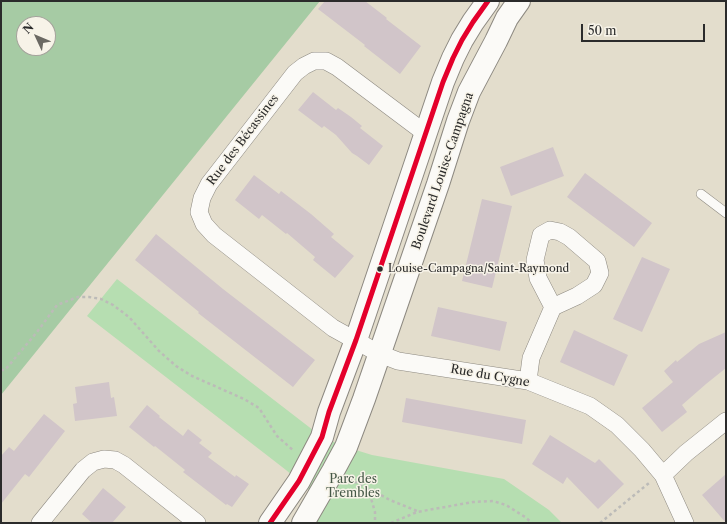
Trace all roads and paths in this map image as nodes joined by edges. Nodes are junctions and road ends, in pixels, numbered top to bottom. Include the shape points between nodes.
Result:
1 (488, 1) edge
2 (519, 1) edge
3 (425, 134) junction
4 (701, 194) dead end
5 (726, 213) edge
6 (553, 307) junction
7 (356, 340) junction
8 (380, 354) junction
9 (1, 370) edge
10 (528, 381) junction
11 (726, 421) edge
12 (296, 453) dead end
13 (663, 475) junction
14 (344, 476) dead end
15 (368, 488) junction
16 (417, 512) junction
17 (40, 523) edge
18 (196, 523) edge
19 (270, 523) edge
20 (303, 523) edge
21 (375, 523) edge
22 (391, 523) edge
23 (532, 523) edge
24 (600, 523) edge
25 (685, 523) edge

1 - 3 street via 453,58
2 - 8 street, Boulevard Louise-Campagna via 507,18 469,92
3 - 7 street
3 - 7 street, Rue des Bécassines via 337,67 326,61 314,61 295,73 209,184 202,198 199,212 204,224 214,235 334,328
4 - 5 lane
6 - 6 street via 594,285 600,273 596,261 569,237 550,230 541,235 535,260 538,278
6 - 10 street via 531,358
7 - 8 street, Rue du Cygne
7 - 19 street via 322,437 298,481
8 - 10 street, Rue du Cygne via 398,361
8 - 20 street, Boulevard Louise-Campagna via 346,447
9 - 12 path via 5,370 57,305 78,297 100,299 129,317 176,366 259,408 277,436
10 - 13 street, Rue du Cygne via 590,406 617,425
11 - 13 street
13 - 24 path via 646,484
13 - 25 street, Rue du Cygne
14 - 15 path
15 - 16 path
15 - 21 path via 375,512
16 - 22 path
16 - 23 path via 493,501 506,505
17 - 18 street via 83,470 93,462 104,459 115,460 124,465

